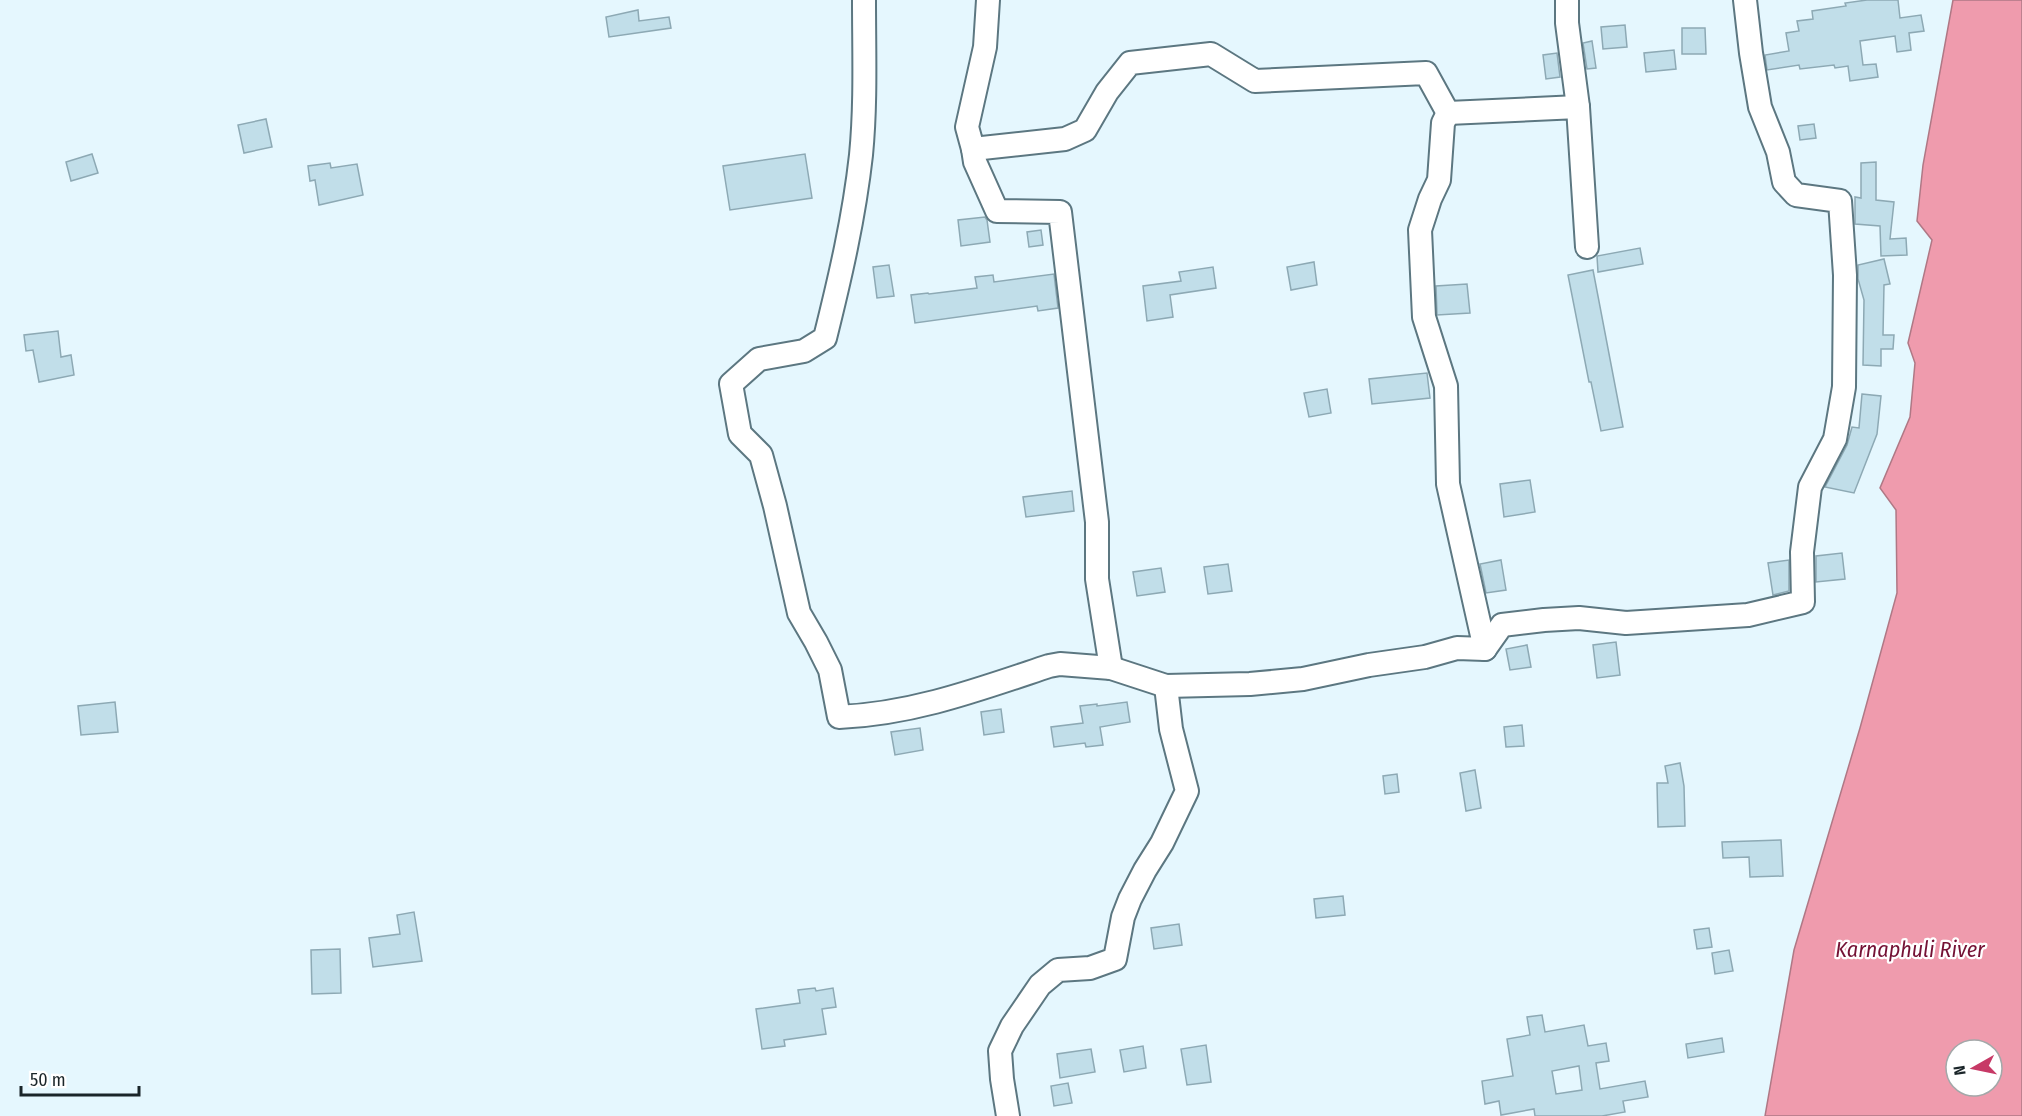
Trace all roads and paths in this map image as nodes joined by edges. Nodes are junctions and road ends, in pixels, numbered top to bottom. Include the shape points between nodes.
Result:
1 (864, 0) edge
2 (988, 0) edge
3 (1567, 0) edge
4 (1745, 0) edge
5 (1578, 107) junction
6 (1448, 113) junction
7 (974, 148) junction
8 (1587, 247) dead end
9 (1485, 649) junction
10 (1111, 668) junction
11 (1166, 686) junction
12 (1008, 1116) edge

1 - 10 street via 861,154 851,226 825,338 804,351 759,359 731,384 740,434 761,455 799,613 830,670 839,717 873,716 950,700 1060,664
2 - 7 street via 985,47 967,127
3 - 5 street
4 - 9 street via 1760,107 1778,152 1784,182 1796,195 1840,201 1843,230 1844,387 1835,440 1810,487 1802,552 1803,602 1748,615 1626,623 1579,618 1502,625
5 - 6 street
5 - 8 street
6 - 7 street via 1425,73 1255,81 1211,54 1130,63 1085,130 1065,139
6 - 9 street via 1443,123 1439,180 1419,230 1424,317 1446,386 1448,484
7 - 10 street via 975,162 997,211 1060,212 1097,522 1097,579
9 - 11 street via 1457,648 1303,679
10 - 11 street
11 - 12 street via 1171,729 1187,791 1130,899 1115,959 1090,968 1058,970 1040,985 1011,1026 1000,1051

